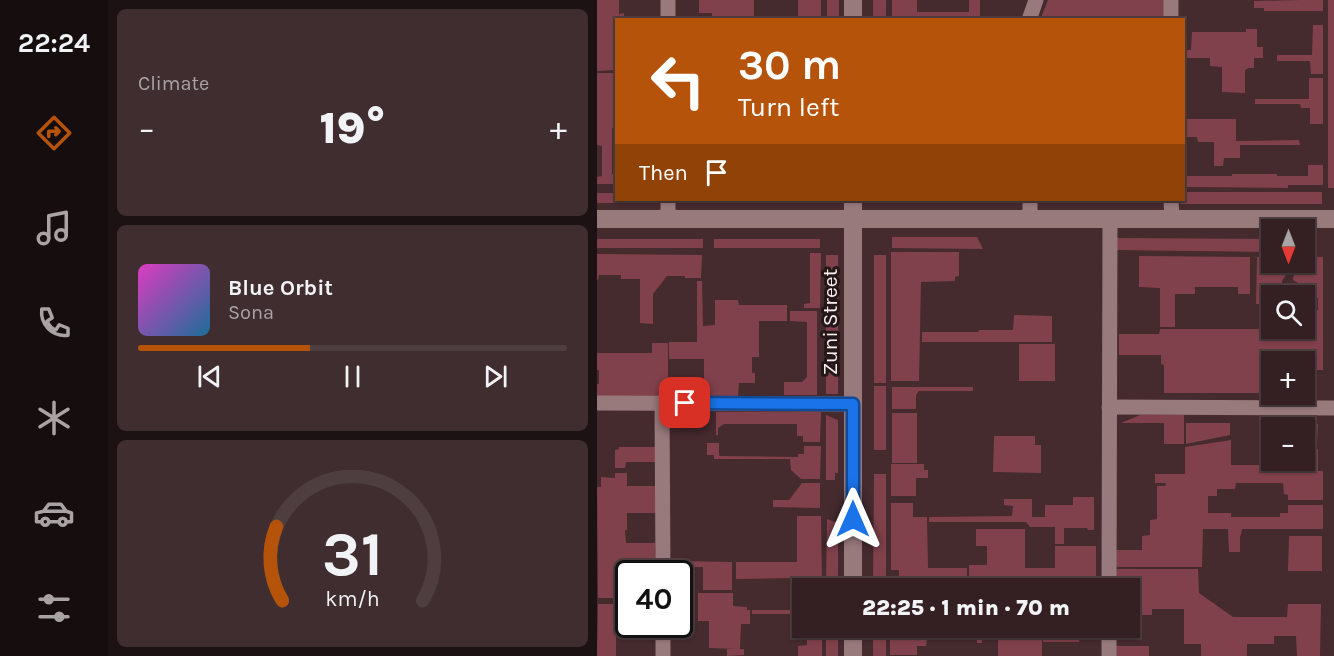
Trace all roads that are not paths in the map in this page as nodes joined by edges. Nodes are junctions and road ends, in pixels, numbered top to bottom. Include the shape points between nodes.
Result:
1 (668, 0) edge
2 (853, 0) edge
3 (1036, 0) edge
4 (1171, 0) edge
5 (668, 18) edge
6 (853, 18) edge
7 (1030, 18) edge
8 (1171, 18) edge
9 (668, 201) edge
10 (853, 201) edge
11 (1030, 201) edge
12 (1171, 201) edge
13 (597, 219) edge
14 (668, 219) junction
15 (853, 219) junction
16 (1030, 219) junction
17 (1110, 219) junction
18 (1171, 219) junction
19 (1334, 219) edge
20 (597, 403) edge
21 (662, 403) junction
22 (853, 404) junction
23 (1109, 408) junction
24 (1334, 408) edge
25 (663, 560) edge
26 (853, 578) edge
27 (1109, 578) edge
28 (663, 638) edge
29 (853, 638) edge
30 (1109, 638) edge
31 (663, 656) edge
32 (853, 656) edge
33 (1109, 656) edge

1 - 5 lane
2 - 6 street
3 - 7 lane
4 - 8 lane
9 - 14 lane
10 - 15 street, Zuni Street
11 - 16 lane
12 - 18 lane
13 - 14 street
14 - 15 street
15 - 16 street
15 - 22 street, Zuni Street
16 - 17 street
17 - 18 street
17 - 23 lane
18 - 19 street
20 - 21 lane
21 - 22 lane
21 - 25 lane
22 - 26 street, Zuni Street
23 - 24 lane
23 - 27 lane
28 - 31 lane
29 - 32 street
30 - 33 lane

